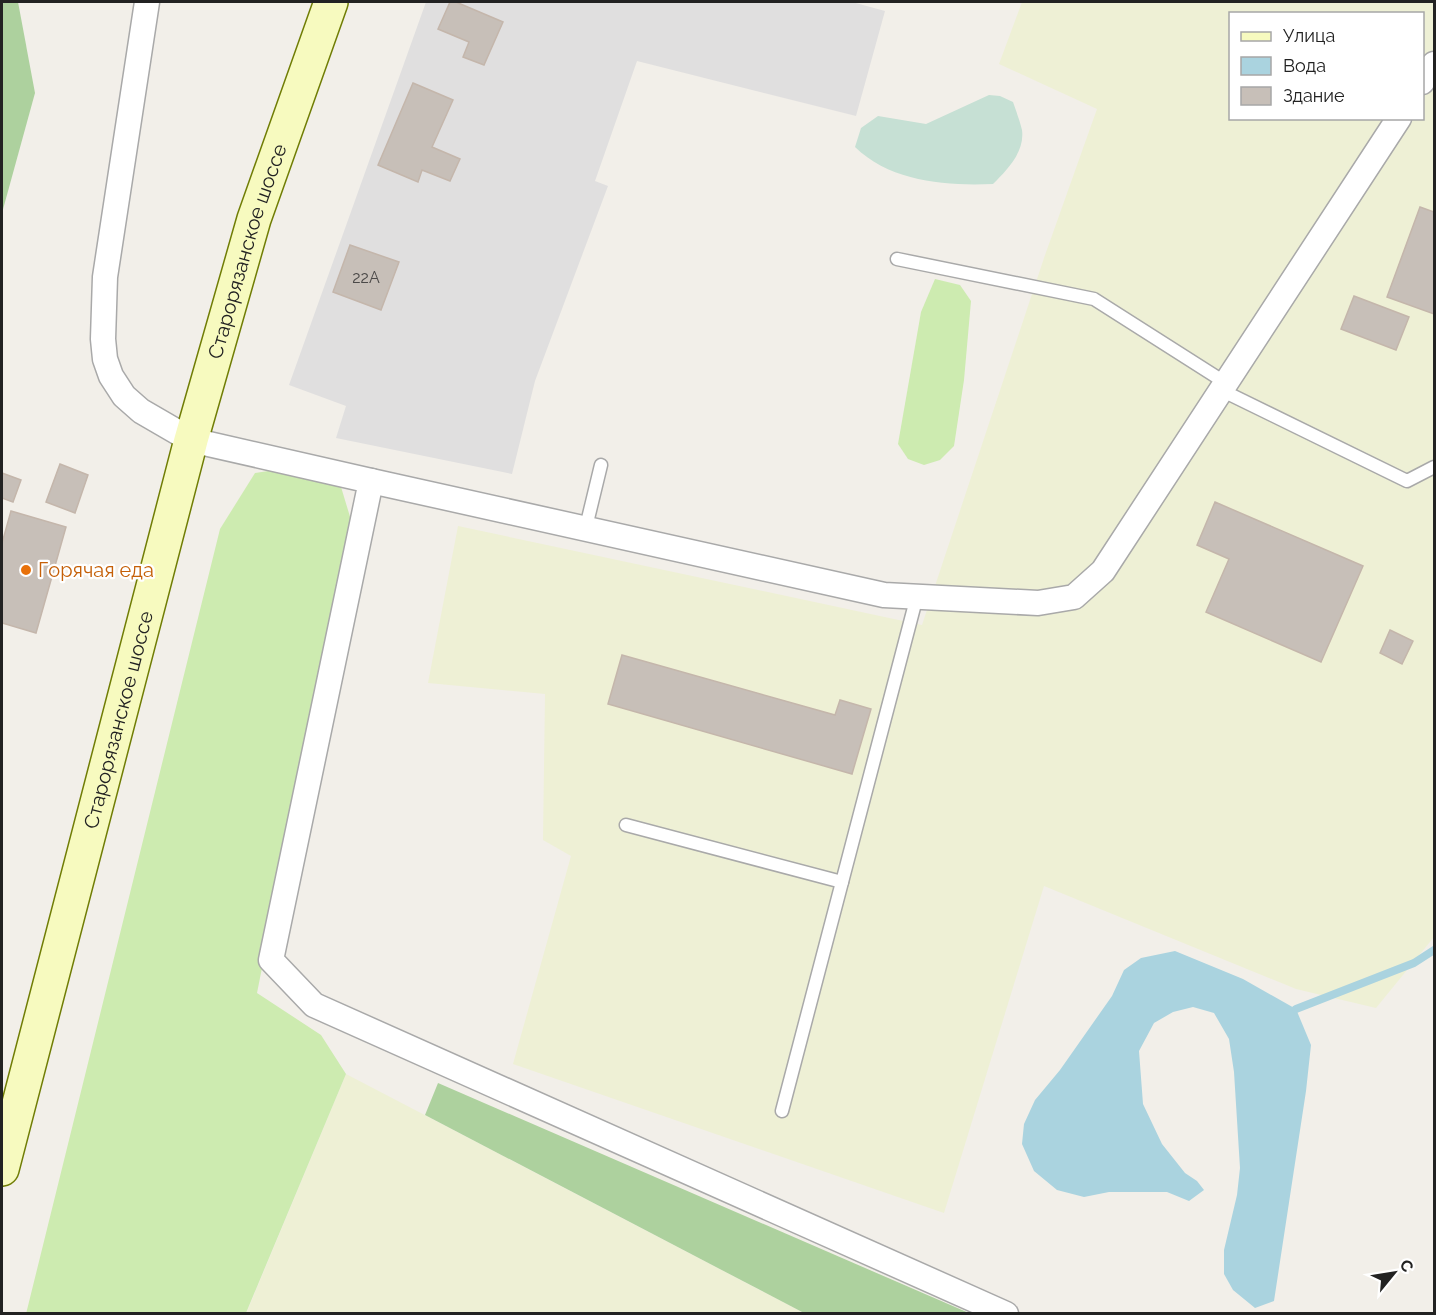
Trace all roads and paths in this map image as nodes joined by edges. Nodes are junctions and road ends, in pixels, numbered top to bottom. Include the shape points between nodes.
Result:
1 (147, 2) edge
2 (331, 2) edge
3 (1434, 64) edge
4 (1424, 79) edge
5 (1398, 120) edge
6 (897, 259) dead end
7 (1223, 387) junction
8 (191, 440) junction
9 (601, 465) dead end
10 (1434, 467) edge
11 (371, 481) junction
12 (586, 527) junction
13 (917, 597) junction
14 (626, 825) dead end
15 (842, 882) junction
16 (782, 1111) dead end
17 (2, 1169) edge
18 (1006, 1314) edge

1 - 8 street via 105,277 105,359 124,396 141,411
2 - 8 main road, Старорязанское шоссе via 254,219
3 - 4 street
5 - 7 street
6 - 7 lane via 1094,299
7 - 10 lane via 1407,481
7 - 13 street via 1103,571 1074,597 1038,603
8 - 11 street
8 - 17 main road, Старорязанское шоссе
9 - 12 lane
11 - 12 street
11 - 18 street via 271,960 314,1005
12 - 13 street via 884,595
13 - 15 lane
14 - 15 lane
15 - 16 lane

